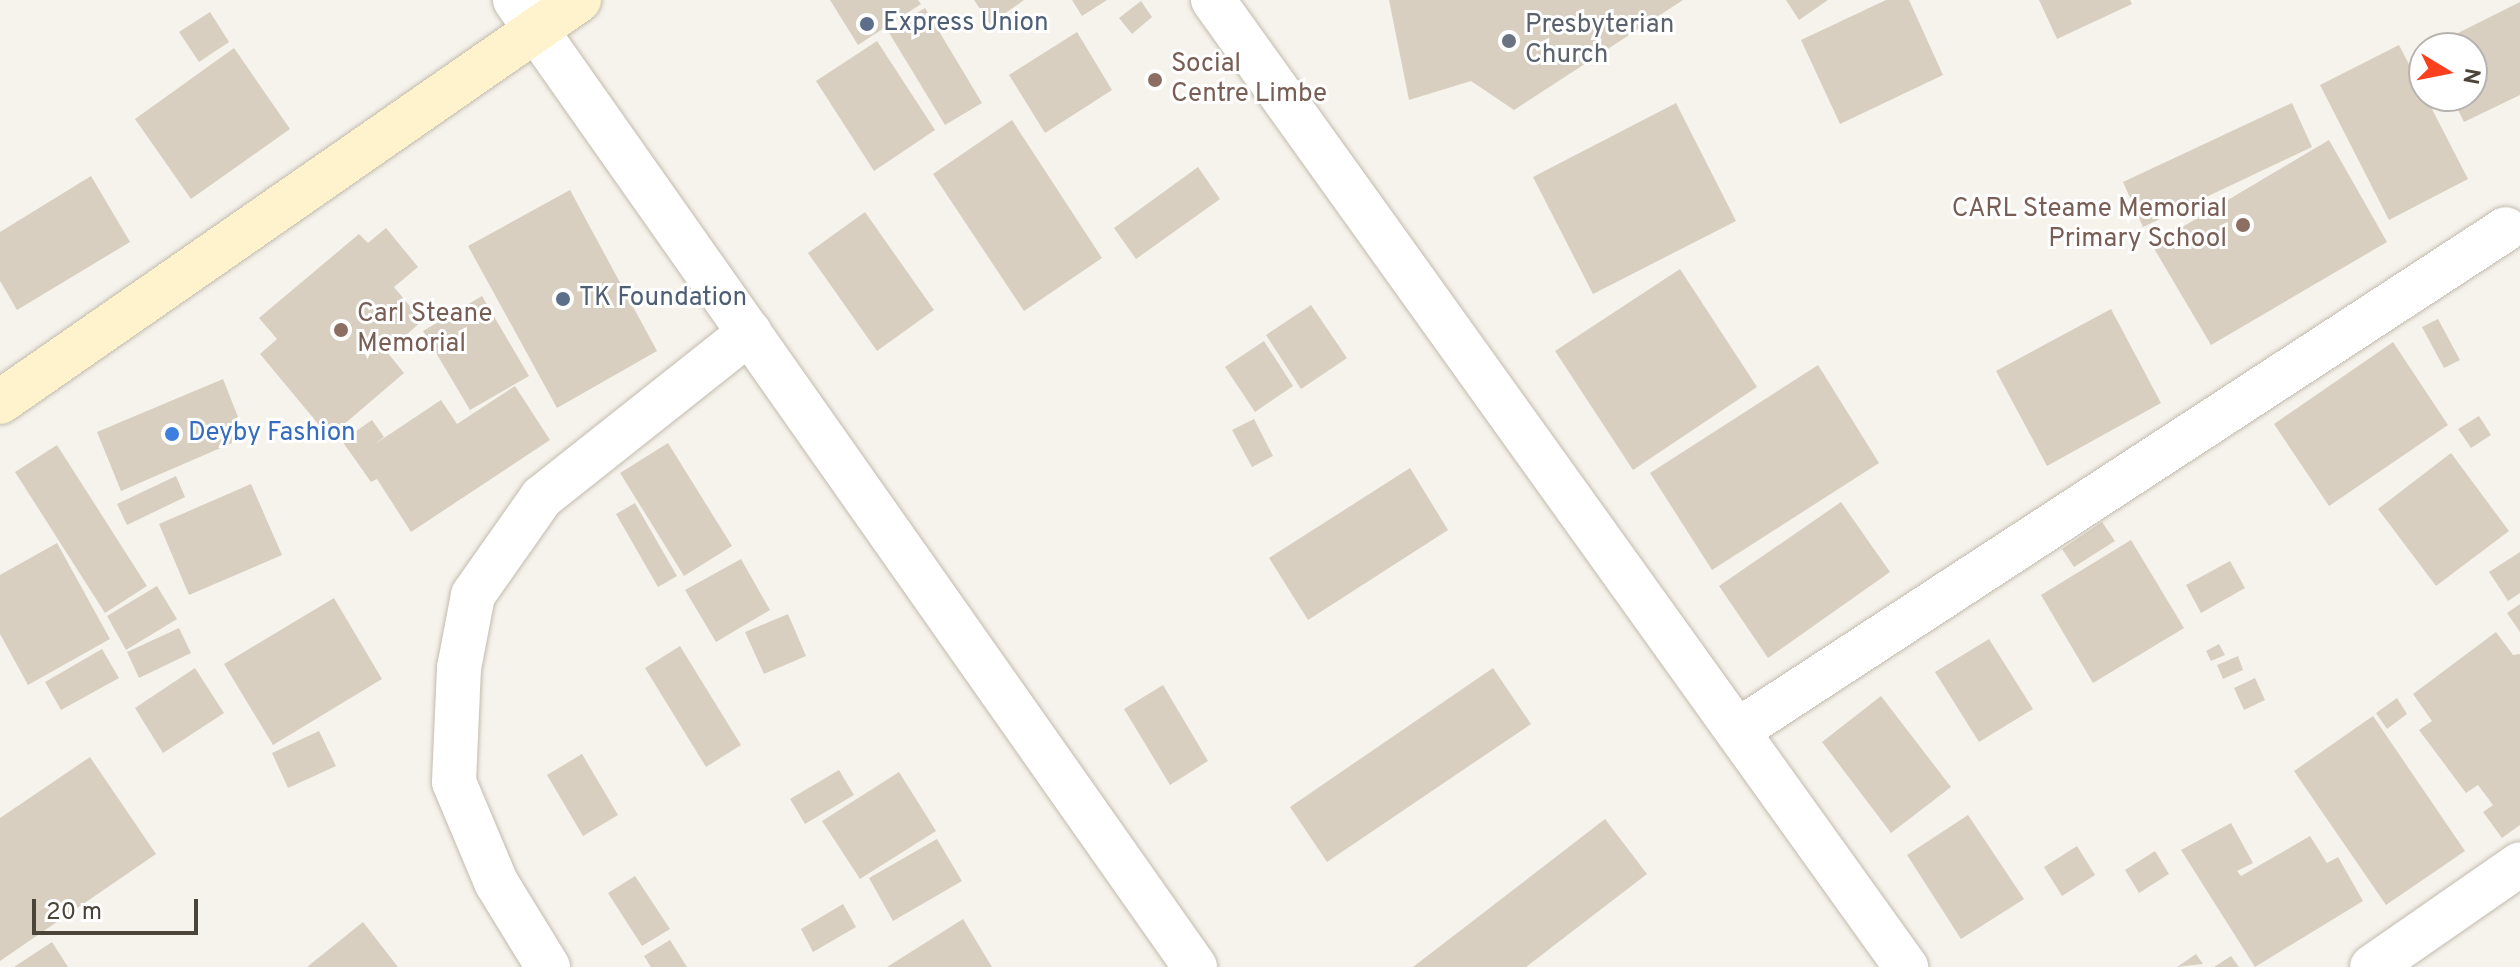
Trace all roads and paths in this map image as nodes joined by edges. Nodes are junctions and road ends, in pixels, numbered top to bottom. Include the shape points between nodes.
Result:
1 (579, 0) edge
2 (1213, 0) edge
3 (526, 15) edge
4 (2506, 229) dead end
5 (750, 332) junction
6 (0, 402) edge
7 (1737, 731) junction
8 (2520, 864) edge
9 (548, 967) edge
10 (1195, 967) edge
11 (1906, 967) edge
12 (2372, 967) edge

1 - 3 street
2 - 7 street
3 - 5 street
3 - 6 street
4 - 7 street
5 - 9 street via 542,497 473,595 459,668 454,782 496,882
5 - 10 street
7 - 11 street
8 - 12 street

